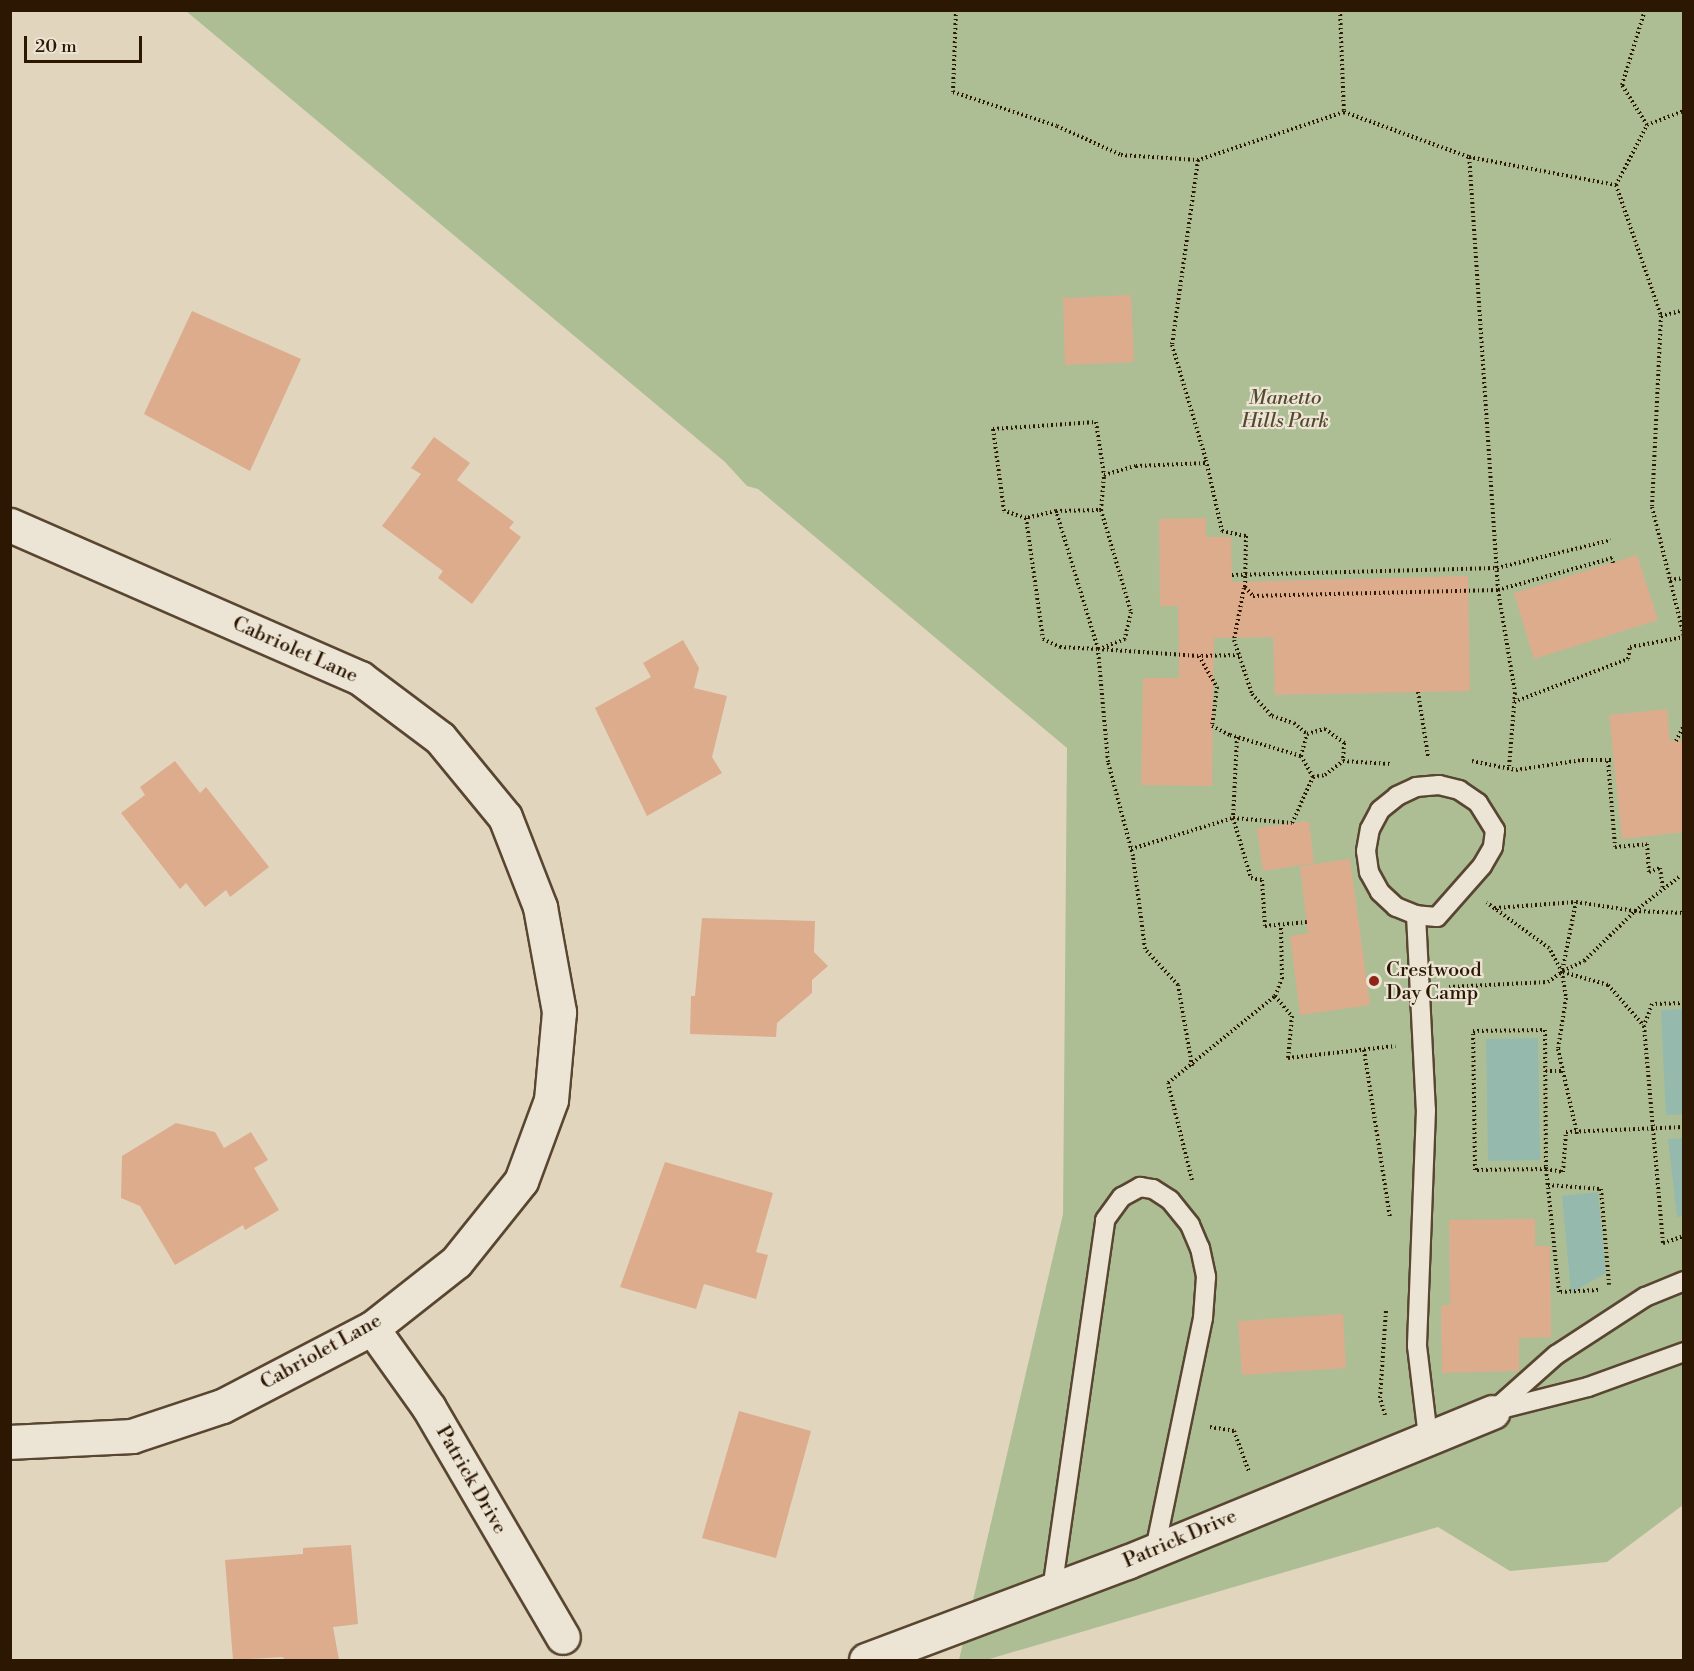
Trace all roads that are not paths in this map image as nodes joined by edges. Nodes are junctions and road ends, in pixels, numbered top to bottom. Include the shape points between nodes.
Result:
1 (10, 525) edge
2 (1416, 915) junction
3 (1683, 1281) edge
4 (372, 1328) junction
5 (1683, 1352) edge
6 (1492, 1412) junction
7 (1428, 1437) junction
8 (10, 1442) edge
9 (1155, 1550) junction
10 (1052, 1590) junction
11 (563, 1637) dead end
12 (866, 1660) edge

1 - 4 street, Cabriolet Lane via 360,678 440,738 506,817 540,907 559,1011 551,1100 521,1181 456,1262
2 - 2 lane via 1396,907 1380,892 1370,872 1366,851 1370,830 1380,810 1396,796 1416,787 1439,785 1460,790 1478,803 1491,820 1495,830 1493,847 1482,866 1437,917
2 - 7 lane via 1426,1110 1417,1346
3 - 6 lane via 1645,1297 1556,1355
4 - 8 street, Cabriolet Lane via 222,1406 132,1436
4 - 11 street, Patrick Drive via 429,1408
5 - 6 lane via 1588,1387
6 - 7 street, Patrick Drive
7 - 9 street, Patrick Drive
9 - 10 street, Patrick Drive
9 - 10 lane via 1203,1318 1206,1277 1190,1225 1170,1200 1153,1189 1140,1187 1122,1197 1105,1220
10 - 12 street, Patrick Drive

